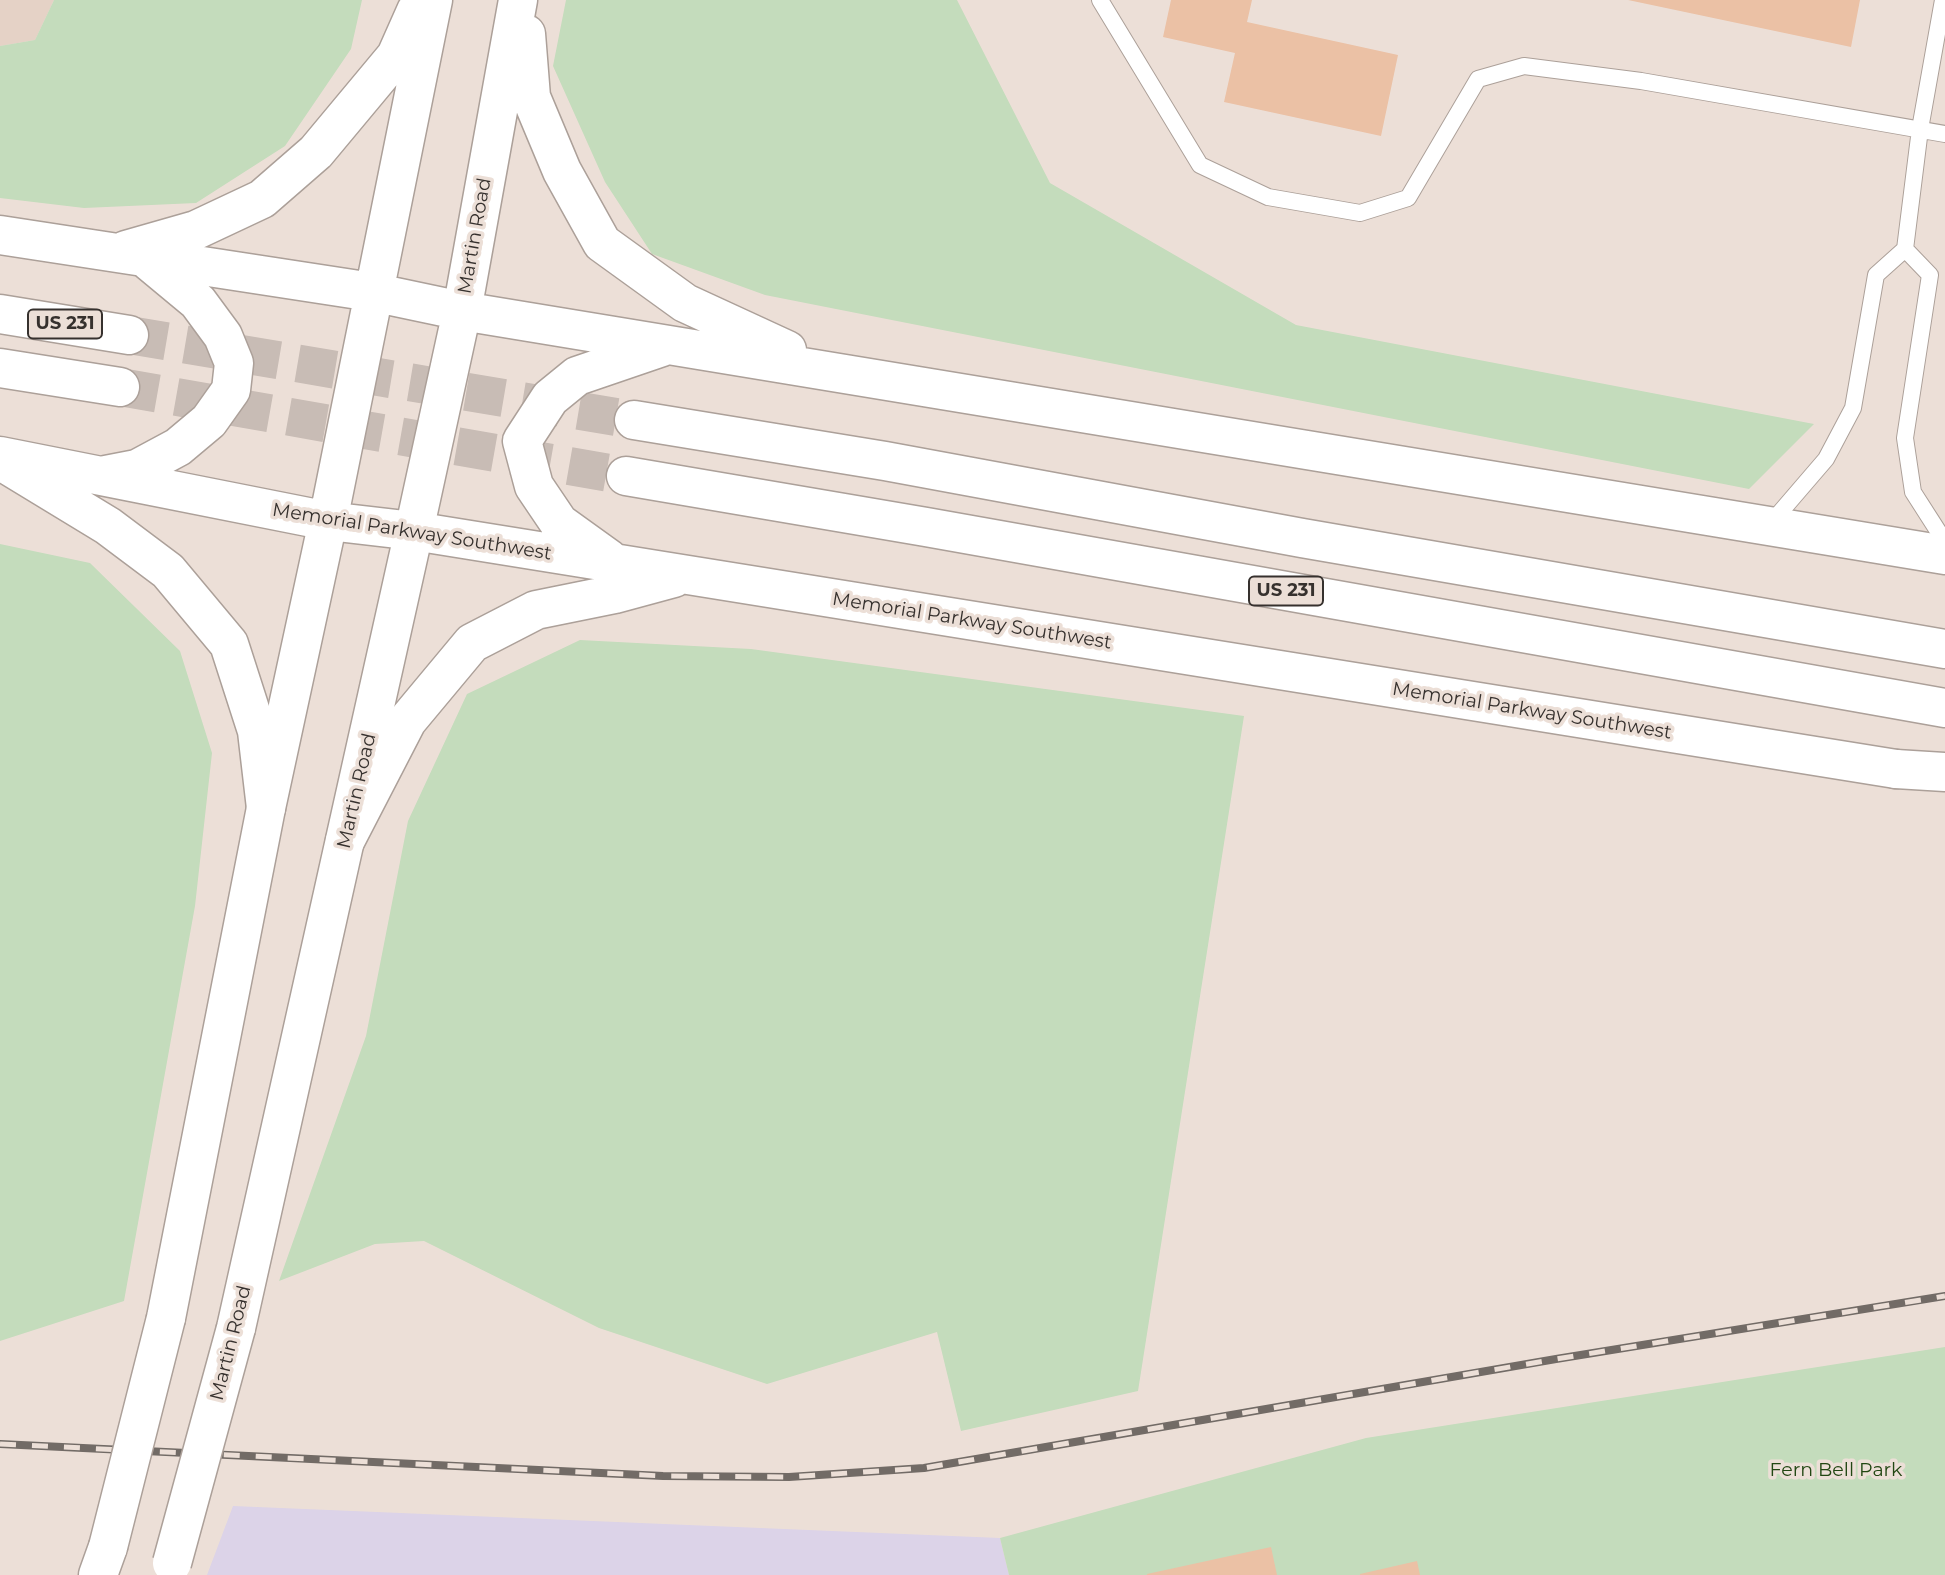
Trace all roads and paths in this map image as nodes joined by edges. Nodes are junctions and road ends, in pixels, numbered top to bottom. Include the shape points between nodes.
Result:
1 (422, 0) edge
2 (433, 0) edge
3 (518, 0) edge
4 (524, 0) edge
5 (1100, 0) edge
6 (1942, 0) edge
7 (1920, 130) junction
8 (1945, 134) edge
9 (0, 235) edge
10 (1905, 248) junction
11 (130, 255) junction
12 (372, 292) junction
13 (462, 311) junction
14 (0, 314) edge
15 (129, 335) tunnel mouth
16 (670, 345) junction
17 (0, 368) edge
18 (830, 371) junction
19 (120, 387) tunnel mouth
20 (634, 420) tunnel mouth
21 (0, 459) edge
22 (101, 476) junction
23 (626, 476) tunnel mouth
24 (328, 521) junction
25 (1768, 527) junction
26 (414, 531) junction
27 (1945, 542) edge
28 (1945, 555) edge
29 (616, 564) junction
30 (686, 575) junction
31 (1945, 649) edge
32 (1945, 708) edge
33 (1896, 769) junction
34 (1945, 772) edge
35 (1945, 779) edge
36 (266, 808) junction
37 (345, 841) junction
38 (103, 1561) edge
39 (170, 1569) edge

1 - 11 main road via 396,56 316,152 262,199
2 - 12 main road
3 - 13 main road, Martin Road
4 - 18 main road via 531,97 562,171 602,243 685,303
5 - 7 lane via 1200,164 1268,197 1360,213 1408,198 1478,79 1524,66 1641,80
6 - 7 lane
7 - 8 lane
7 - 10 lane
9 - 11 main road
10 - 25 lane via 1876,275 1853,408 1826,459
10 - 27 lane via 1930,275 1905,438 1913,492
11 - 12 main road
11 - 22 main road via 198,302 223,335 234,363 231,390 209,421 178,447 137,469
12 - 13 main road
12 - 24 main road
13 - 16 main road
13 - 26 main road, Martin Road
14 - 15 main road, US 231
16 - 18 main road
16 - 29 main road via 577,376 550,398 523,441 534,486 559,523
17 - 19 main road
18 - 25 main road
20 - 31 main road
21 - 22 main road, Memorial Parkway Southwest
21 - 36 main road via 108,526 168,570 229,644 257,731
22 - 24 main road, Memorial Parkway Southwest
23 - 32 main road, US 231
24 - 26 main road, Memorial Parkway Southwest
24 - 36 main road
25 - 28 main road
26 - 29 main road, Memorial Parkway Southwest
26 - 37 main road, Martin Road
29 - 30 main road, Memorial Parkway Southwest
30 - 33 main road, Memorial Parkway Southwest
30 - 37 main road via 537,610 472,643 407,721
33 - 34 main road
33 - 35 main road, Memorial Parkway Southwest
36 - 38 main road, bridge via 166,1318
37 - 39 main road, Martin Road, bridge via 236,1328

